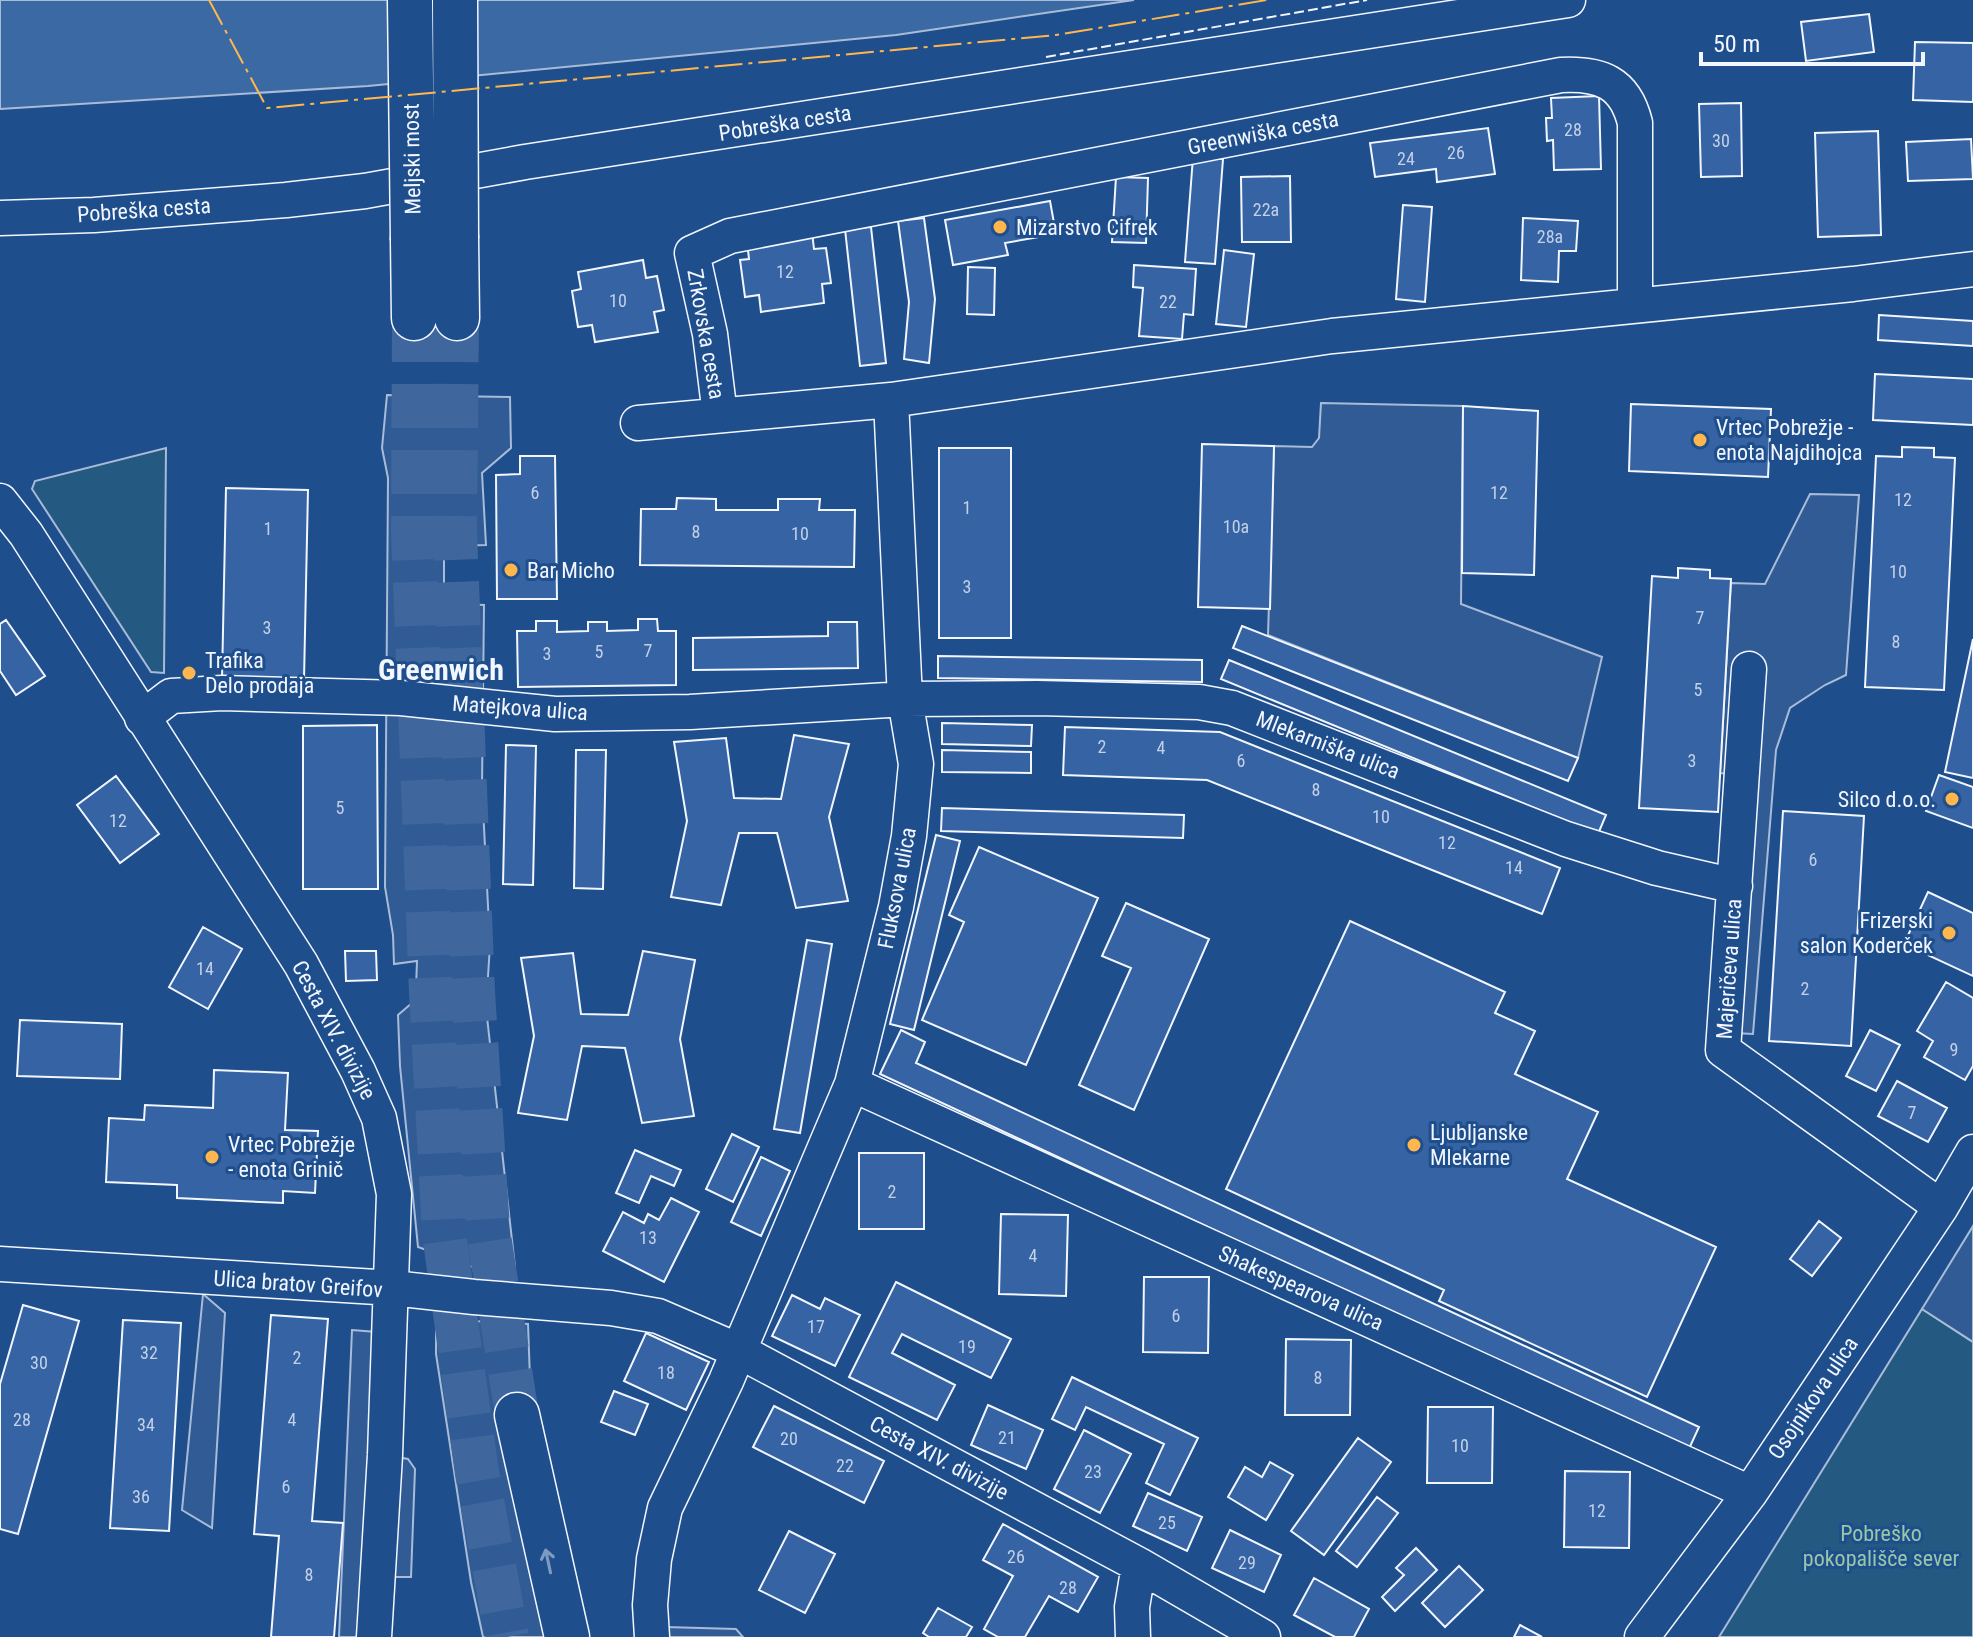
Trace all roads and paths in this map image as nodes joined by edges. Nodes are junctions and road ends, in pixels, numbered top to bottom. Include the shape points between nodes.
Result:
1 (410, 0) edge
2 (436, 0) edge
3 (455, 0) edge
4 (1568, 0) edge
5 (438, 179) junction
6 (0, 218) edge
7 (692, 253) joint
8 (1973, 269) edge
9 (1635, 304) junction
10 (414, 318) tunnel mouth
11 (457, 318) tunnel mouth
12 (891, 400) junction
13 (720, 415) junction
14 (638, 423) dead end
15 (0, 501) edge
16 (1749, 669) dead end
17 (905, 699) junction
18 (142, 718) junction
19 (1735, 886) junction
20 (852, 1084) junction
21 (1973, 1152) edge
22 (1941, 1207) junction
23 (0, 1264) edge
24 (393, 1288) junction
25 (739, 1351) junction
26 (517, 1415) tunnel mouth
27 (1750, 1493) junction
28 (1139, 1565) junction
29 (374, 1637) edge
30 (567, 1637) edge
31 (652, 1637) edge
32 (1133, 1637) edge
33 (1263, 1637) edge
34 (1642, 1637) edge

1 - 10 highway, Meljski most, bridge
2 - 5 street, Meljski most
3 - 11 highway, Meljski most, bridge
4 - 5 street, Pobreška cesta
5 - 6 street, Pobreška cesta via 286,200
7 - 9 street, Greenwiška cesta via 730,236 1583,74 1604,79 1620,92 1635,123
7 - 13 street, Zrkovska cesta
8 - 9 street
9 - 12 street via 1332,336
12 - 13 street
12 - 17 street, Fluksova ulica
13 - 14 street
15 - 18 street, Cesta XIV. divizije
16 - 19 street, Majeričeva ulica
17 - 18 street, Matejkova ulica via 555,714 401,698 222,693 171,696
17 - 19 street, Mlekarniška ulica via 1151,700 1232,708 1566,839
17 - 20 street, Fluksova ulica via 916,764 909,836
18 - 24 street, Cesta XIV. divizije via 301,964 379,1118 394,1194
19 - 22 street, Majeričeva ulica via 1723,1050
20 - 25 street, Fluksova ulica
20 - 27 street, Shakespearova ulica
21 - 22 street, Osojnikova ulica
22 - 27 street, Osojnikova ulica
23 - 24 street, Ulica bratov Greifov
24 - 25 street, Cesta XIV. divizije via 634,1311
24 - 29 street, Ulica bratov Greifov
25 - 28 street, Cesta XIV. divizije
25 - 31 street via 665,1508 654,1559
30 -> 26 highway
27 - 34 street, Osojnikova ulica
28 - 32 street
28 - 33 street, Cesta XIV. divizije

